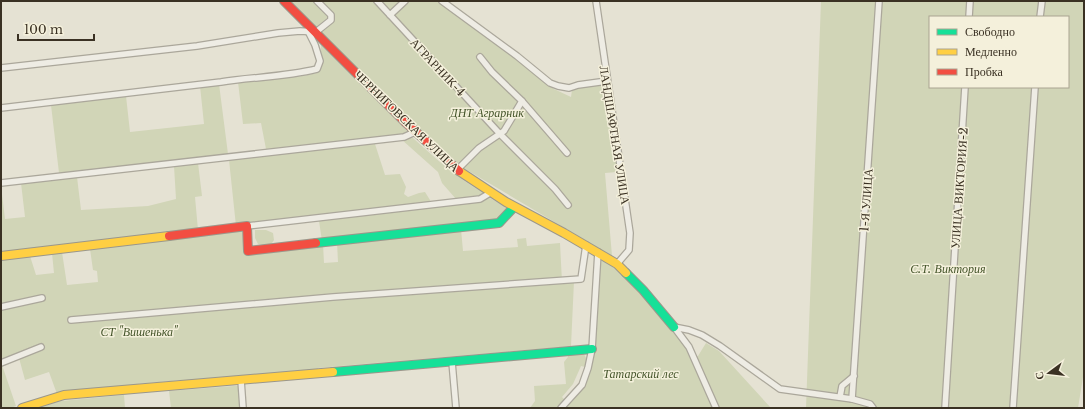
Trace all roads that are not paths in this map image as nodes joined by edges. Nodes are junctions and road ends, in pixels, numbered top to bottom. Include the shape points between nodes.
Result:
1 (284, 1) edge
2 (317, 1) edge
3 (377, 1) edge
4 (405, 1) edge
5 (442, 1) edge
6 (596, 1) edge
7 (879, 1) edge
8 (970, 1) edge
9 (1042, 1) edge
10 (390, 15) junction
11 (969, 16) edge
12 (1040, 16) edge
13 (312, 32) junction
14 (480, 57) dead end
15 (1, 68) edge
16 (607, 81) junction
17 (965, 88) edge
18 (1036, 88) edge
19 (522, 101) junction
20 (1, 108) edge
21 (415, 132) junction
22 (500, 134) junction
23 (567, 153) dead end
24 (457, 170) junction
25 (1, 183) edge
26 (490, 193) junction
27 (568, 205) dead end
28 (514, 207) junction
29 (247, 226) junction
30 (586, 245) junction
31 (598, 252) junction
32 (1, 256) edge
33 (617, 264) junction
34 (42, 298) dead end
35 (1, 308) edge
36 (71, 320) dead end
37 (674, 328) junction
38 (41, 347) dead end
39 (592, 348) junction
40 (452, 362) junction
41 (1, 363) edge
42 (854, 376) junction
43 (240, 380) junction
44 (840, 397) junction
45 (852, 399) junction
46 (22, 408) edge
47 (243, 408) edge
48 (456, 408) edge
49 (561, 408) edge
50 (716, 408) edge
51 (873, 408) edge
52 (945, 408) edge
53 (1013, 408) edge

1 - 13 street, ЧЕРНИГОВСКАЯ УЛИЦА
2 - 13 street via 331,15 331,20
3 - 10 street, АГРАРНИК-4
4 - 10 street
5 - 16 street via 558,86 569,88
6 - 16 street, ЛАНДШАФТНАЯ УЛИЦА
7 - 42 street, 1-Я УЛИЦА
8 - 11 street
9 - 12 street
10 - 22 street, АГРАРНИК-4
13 - 15 street via 278,33 197,46
13 - 20 street via 320,61 316,69 300,74 238,79
13 - 21 street, ЧЕРНИГОВСКАЯ УЛИЦА
14 - 19 street
16 - 33 street, ЛАНДШАФТНАЯ УЛИЦА via 630,233 629,250
17 - 52 street, УЛИЦА ВИКТОРИЯ-2
18 - 53 street
19 - 22 street
19 - 23 street
21 - 24 street, ЧЕРНИГОВСКАЯ УЛИЦА
21 - 25 street via 404,137
22 - 24 street via 479,148
22 - 27 street, АГРАРНИК-4
24 - 26 street, ЧЕРНИГОВСКАЯ УЛИЦА
26 - 28 street, ЧЕРНИГОВСКАЯ УЛИЦА
26 - 29 street via 480,199
28 - 29 street via 499,223 248,251
28 - 30 street, ЧЕРНИГОВСКАЯ УЛИЦА
29 - 32 street
30 - 31 street, ЧЕРНИГОВСКАЯ УЛИЦА
30 - 36 street via 581,279
31 - 33 street, ЧЕРНИГОВСКАЯ УЛИЦА
31 - 39 street
33 - 37 street, ЧЕРНИГОВСКАЯ УЛИЦА via 643,290
34 - 35 street
37 - 44 street via 689,330 708,339 780,389
37 - 50 street via 688,347
38 - 41 street
39 - 40 street
39 - 49 street via 582,385
40 - 43 street
40 - 48 street
42 - 44 street via 842,386
42 - 45 street, 1-Я УЛИЦА
43 - 46 street via 64,395
43 - 47 street
44 - 45 street
45 - 51 street via 870,404

